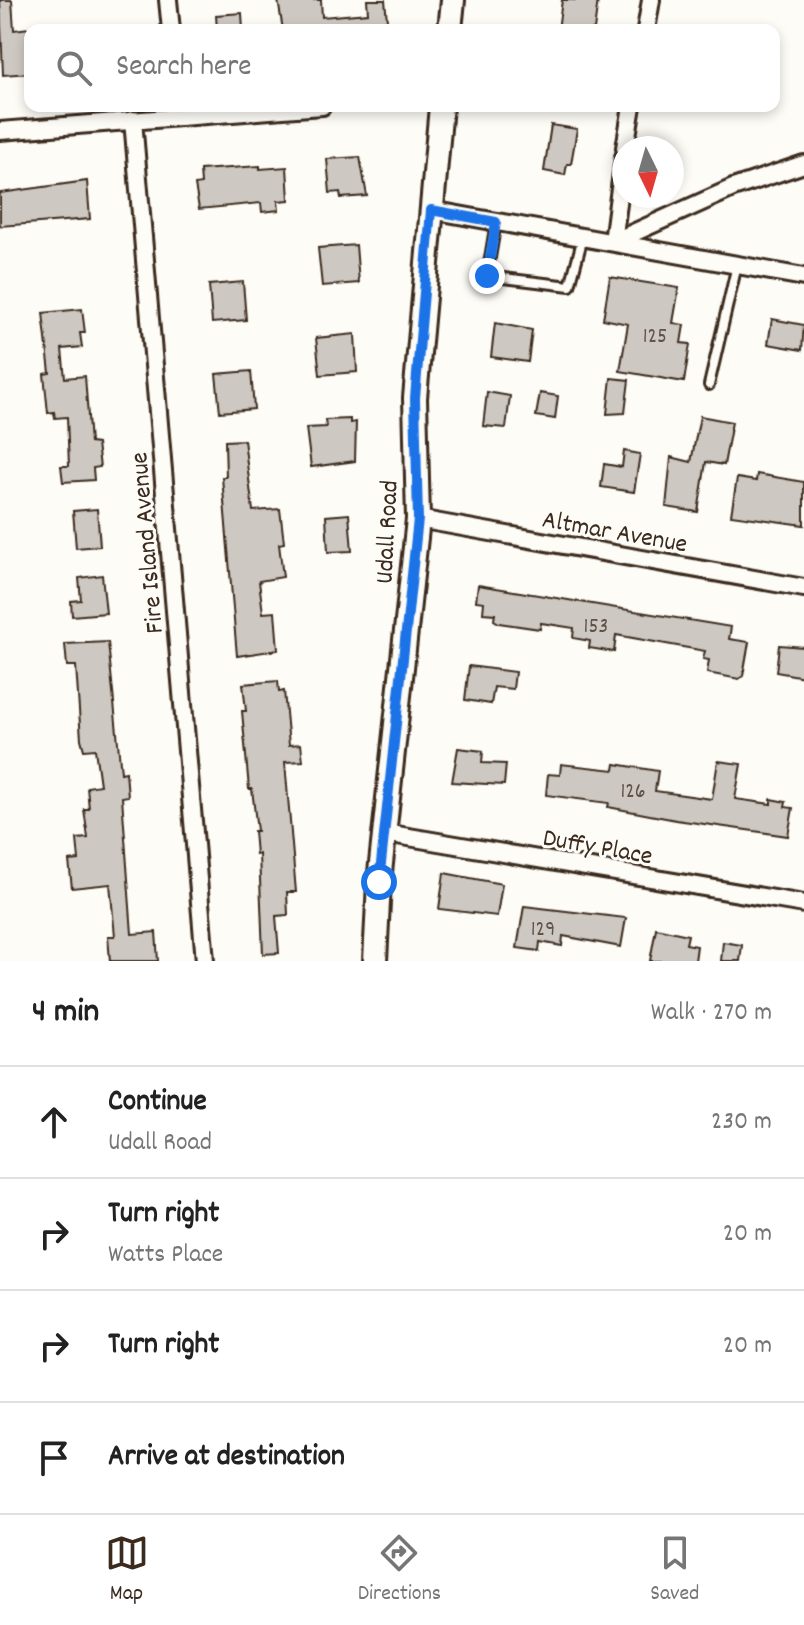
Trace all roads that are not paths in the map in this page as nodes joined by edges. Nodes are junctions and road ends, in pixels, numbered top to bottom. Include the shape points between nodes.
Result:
1 (168, 0) edge
2 (453, 0) edge
3 (651, 0) edge
4 (170, 24) edge
5 (451, 24) edge
6 (647, 24) edge
7 (173, 112) edge
8 (440, 112) edge
9 (631, 112) edge
10 (133, 120) junction
11 (0, 131) edge
12 (627, 136) edge
13 (804, 164) edge
14 (617, 208) edge
15 (431, 210) junction
16 (496, 222) junction
17 (583, 237) junction
18 (613, 242) junction
19 (738, 265) junction
20 (804, 277) edge
21 (709, 385) dead end
22 (418, 519) junction
23 (804, 588) edge
24 (385, 833) junction
25 (804, 904) edge
26 (205, 961) edge
27 (375, 961) edge

1 - 4 street
2 - 5 street
3 - 6 street
7 - 10 street
8 - 15 street, Udall Road
9 - 12 street
10 - 11 street
10 - 26 street, Fire Island Avenue
13 - 18 street via 733,188
14 - 18 street
15 - 16 street
15 - 22 street, Udall Road via 415,398
16 - 17 street
16 - 17 lane via 487,276 570,286
17 - 18 street
18 - 19 street
19 - 20 street
19 - 21 lane
22 - 23 street, Altmar Avenue
22 - 24 street, Udall Road
24 - 25 street, Duffy Place
24 - 27 street, Udall Road

